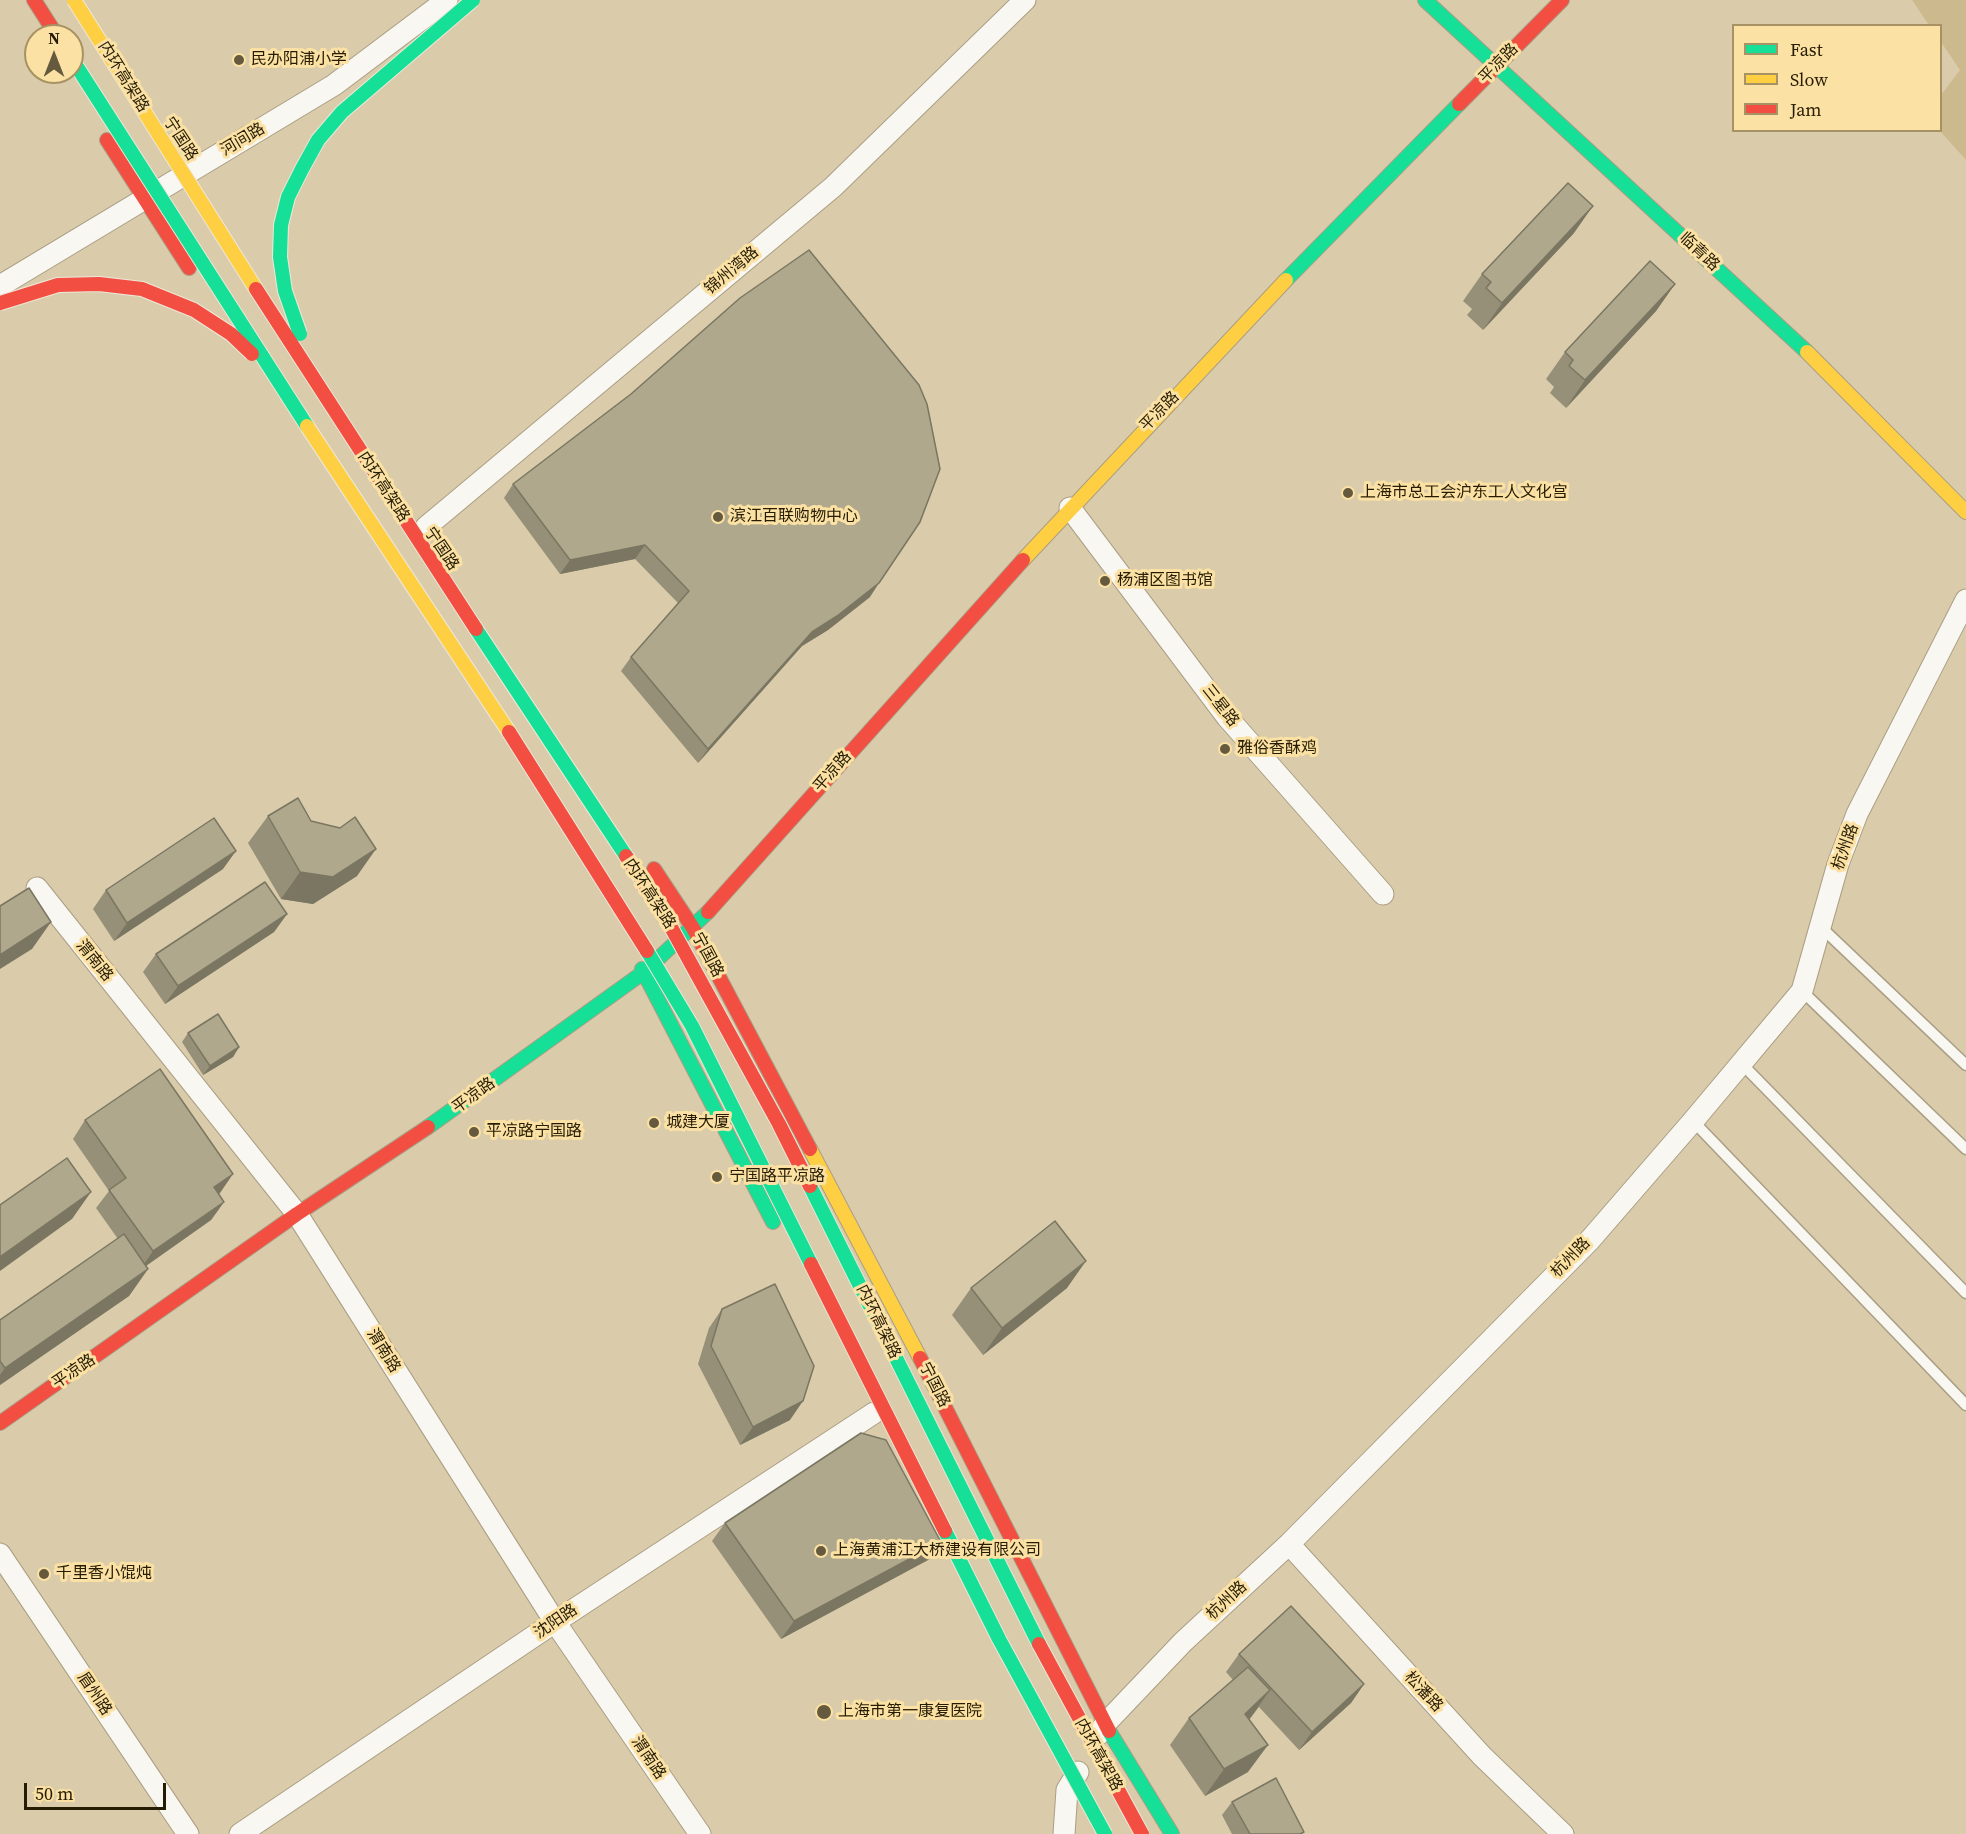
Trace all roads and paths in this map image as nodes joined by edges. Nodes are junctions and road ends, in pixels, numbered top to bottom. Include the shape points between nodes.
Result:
1 (21, 0) edge
2 (34, 0) edge
3 (74, 0) edge
4 (89, 0) edge
5 (447, 0) edge
6 (473, 0) edge
7 (1025, 0) edge
8 (1425, 0) edge
9 (1562, 0) edge
10 (36, 24) edge
11 (49, 24) edge
12 (1498, 65) junction
13 (84, 78) edge
14 (72, 84) edge
15 (147, 89) dead end
16 (143, 200) junction
17 (268, 279) dead end
18 (0, 286) edge
19 (0, 303) edge
20 (307, 340) dead end
21 (326, 370) dead end
22 (285, 394) junction
23 (333, 410) junction
24 (1070, 508) junction
25 (1966, 512) edge
26 (426, 527) junction
27 (465, 586) dead end
28 (1966, 600) edge
29 (647, 860) dead end
30 (37, 888) dead end
31 (1383, 894) dead end
32 (693, 928) junction
33 (1822, 928) junction
34 (644, 972) junction
35 (1802, 991) junction
36 (1742, 1064) junction
37 (1966, 1065) edge
38 (1693, 1122) junction
39 (1966, 1149) edge
40 (297, 1214) junction
41 (779, 1234) dead end
42 (791, 1255) dead end
43 (1966, 1293) edge
44 (1966, 1405) edge
45 (874, 1413) junction
46 (0, 1423) edge
47 (1289, 1544) junction
48 (0, 1554) edge
49 (555, 1622) junction
50 (1105, 1724) junction
51 (1067, 1790) junction
52 (188, 1834) edge
53 (240, 1834) edge
54 (700, 1834) edge
55 (1064, 1834) edge
56 (1095, 1834) edge
57 (1105, 1834) edge
58 (1142, 1834) edge
59 (1172, 1834) edge
60 (1563, 1834) edge

1 - 10 main road
2 - 11 main road
3 - 23 main road, 内环高架路, bridge
4 - 15 main road
5 - 16 street, 河间路 via 334,85
6 - 23 main road, bridge via 342,112 318,140 288,197 280,225 285,291
7 - 26 street, 锦州湾路 via 833,187
8 - 12 main road, 临青路
9 - 12 main road, 平凉路
12 - 24 main road, 平凉路
12 - 25 main road, 临青路 via 1806,351
13 - 22 main road, 内环高架路, bridge
14 - 16 main road
16 - 18 street, 河间路
16 - 34 main road via 397,575
17 - 20 main road
19 - 22 main road, bridge via 58,285 99,284 142,290 194,310 231,334 256,357
21 - 26 main road, 宁国路
22 - 57 main road, 内环高架路, bridge via 465,663 692,1026 999,1639
23 - 58 main road, 内环高架路, bridge via 661,909 779,1124 1033,1634
24 - 31 street, 三星路 via 1227,717
24 - 32 main road, 平凉路
26 - 27 main road, 宁国路
28 - 33 street, 杭州路 via 1857,814 1838,864
29 - 32 main road, 宁国路
30 - 40 street, 渭南路
32 - 34 main road, 平凉路
32 - 50 main road, 宁国路 via 928,1373
33 - 35 street, 杭州路
33 - 37 lane
34 - 40 main road, 平凉路 via 460,1106
34 - 41 main road
35 - 36 street, 杭州路
35 - 39 lane
36 - 38 street, 杭州路
36 - 43 lane
38 - 44 lane
38 - 47 street, 杭州路 via 1589,1240
40 - 46 main road, 平凉路
40 - 49 street, 渭南路
42 - 45 main road
45 - 49 street, 沈阳路
45 - 51 main road
47 - 50 street, 杭州路 via 1183,1642
47 - 60 street, 松潘路 via 1474,1747
48 - 52 street, 眉州路
49 - 53 street, 沈阳路
49 - 54 street, 渭南路
50 - 51 street, 杭州路
50 - 59 main road, 宁国路
51 - 55 street, 杭州路
51 - 56 main road

